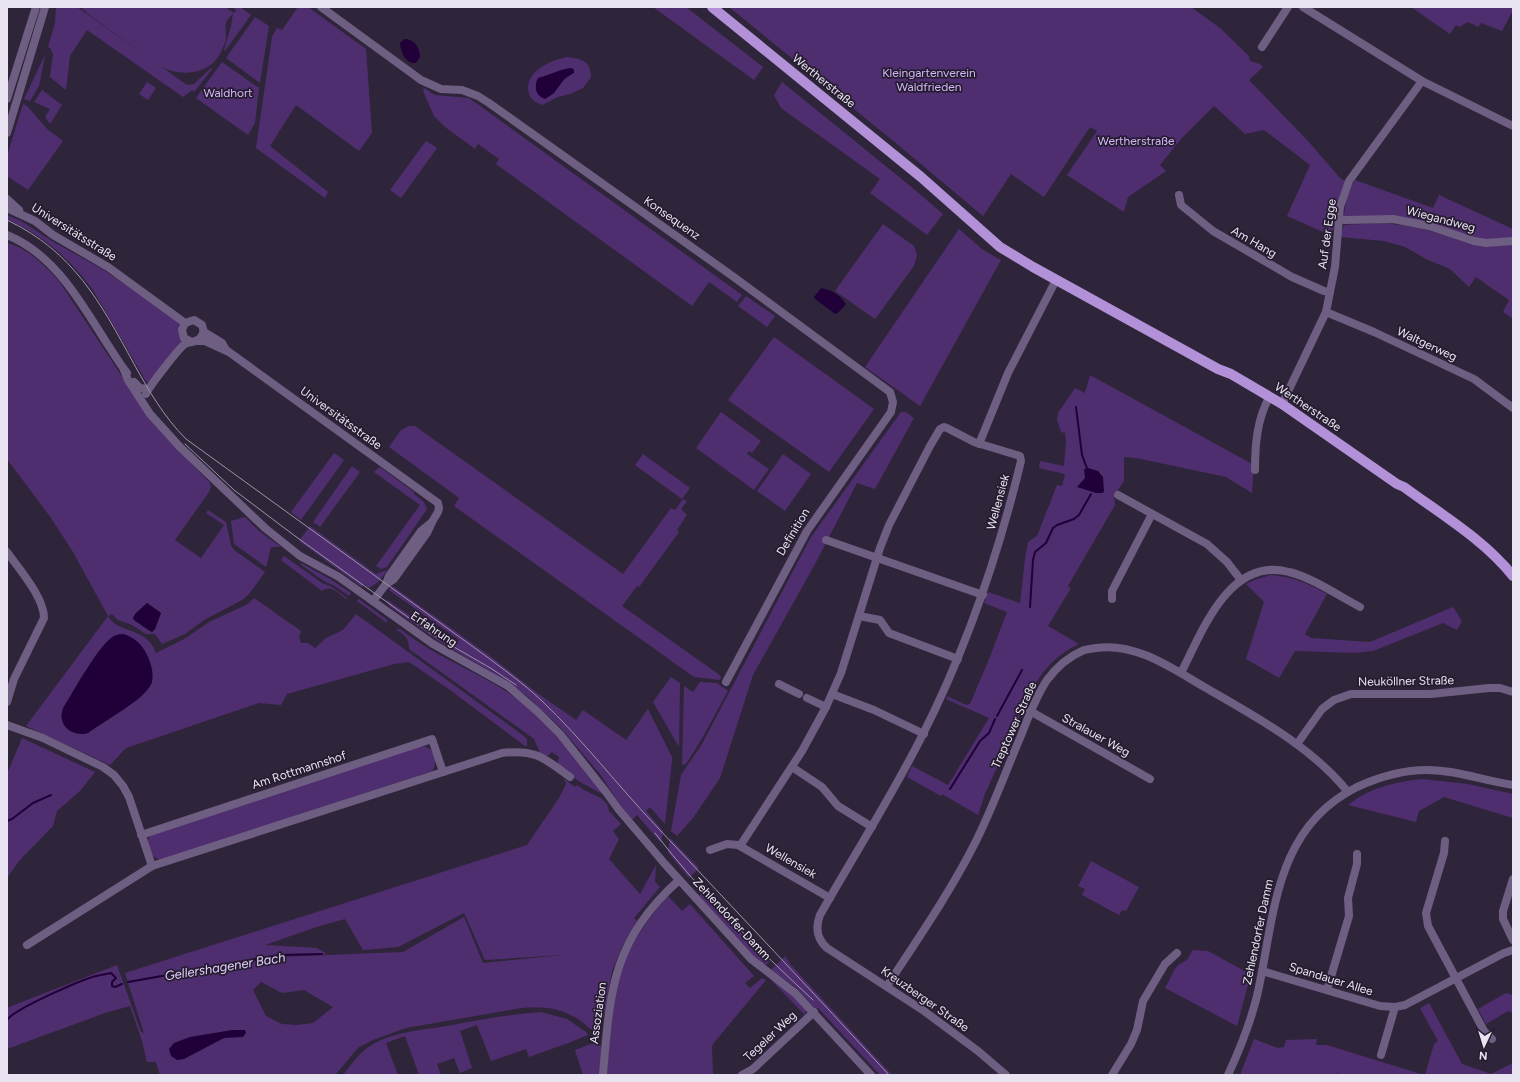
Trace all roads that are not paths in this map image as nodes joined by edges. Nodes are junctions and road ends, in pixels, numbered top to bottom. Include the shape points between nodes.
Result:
1 (36, 7) edge
2 (45, 7) edge
3 (321, 7) edge
4 (712, 7) edge
5 (1288, 7) edge
6 (1303, 7) edge
7 (1262, 47) dead end
8 (1422, 81) junction
9 (7, 99) edge
10 (1513, 126) edge
11 (7, 133) edge
12 (1179, 195) dead end
13 (7, 199) edge
14 (7, 208) edge
15 (24, 215) junction
16 (1339, 219) junction
17 (10, 237) edge
18 (1513, 241) edge
19 (1056, 280) junction
20 (1330, 292) junction
21 (1326, 312) junction
22 (185, 323) junction
23 (204, 332) junction
24 (195, 341) junction
25 (226, 350) junction
26 (124, 370) junction
27 (148, 389) junction
28 (1270, 396) junction
29 (893, 402) joint
30 (1282, 404) junction
31 (1513, 408) edge
32 (155, 419) junction
33 (979, 444) junction
34 (1255, 470) dead end
35 (1118, 495) dead end
36 (1152, 514) junction
37 (826, 540) dead end
38 (7, 552) edge
39 (877, 557) junction
40 (1513, 576) edge
41 (1241, 580) junction
42 (983, 595) junction
43 (1112, 599) dead end
44 (373, 601) junction
45 (1360, 607) dead end
46 (859, 616) junction
47 (958, 659) junction
48 (1181, 673) junction
49 (726, 682) dead end
50 (779, 684) dead end
51 (1513, 692) edge
52 (799, 694) dead end
53 (832, 694) junction
54 (807, 698) dead end
55 (7, 702) edge
56 (826, 707) junction
57 (1030, 712) junction
58 (7, 725) edge
59 (924, 734) junction
60 (1297, 744) junction
61 (792, 767) junction
62 (443, 772) junction
63 (570, 777) dead end
64 (1150, 779) dead end
65 (1513, 785) edge
66 (1348, 792) junction
67 (872, 827) junction
68 (141, 835) junction
69 (1445, 841) dead end
70 (740, 846) junction
71 (710, 850) dead end
72 (1357, 854) dead end
73 (152, 866) junction
74 (1513, 878) edge
75 (679, 880) junction
76 (830, 898) junction
77 (1513, 940) edge
78 (27, 945) dead end
79 (827, 948) joint
80 (1513, 950) edge
81 (1177, 953) dead end
82 (1262, 971) junction
83 (1456, 978) junction
84 (887, 986) junction
85 (1327, 990) junction
86 (1395, 1008) junction
87 (814, 1012) junction
88 (1492, 1039) dead end
89 (1381, 1055) dead end
90 (754, 1072) edge
91 (867, 1074) edge
92 (603, 1075) edge
93 (742, 1075) edge
94 (1006, 1075) edge
95 (1112, 1075) edge
96 (1228, 1075) edge

1 - 9 street
2 - 11 street
3 - 29 street, Konsequenz via 421,80 441,89 462,90 489,103 886,388
4 - 19 main road, Wertherstraße via 921,177 1000,247
5 - 7 street
6 - 8 street
8 - 10 street
8 - 16 street, Auf der Egge via 1349,181
12 - 20 street, Am Hang via 1182,205 1213,231 1292,277
13 - 15 street
14 - 15 street, Universitätsstraße
15 - 22 street, Universitätsstraße via 108,267
16 - 18 street, Wiegandweg via 1392,219 1429,226 1474,241
16 - 20 street, Auf der Egge
17 - 26 street via 36,251 58,273 78,297
19 - 28 main road, Wertherstraße
19 - 33 street via 1008,373
20 - 21 street, Auf der Egge
21 - 30 street, Auf der Egge
21 - 31 street, Waltgerweg via 1474,379
22 - 23 street via 191,320 198,321
22 - 24 street via 182,334 184,338
23 - 24 street via 201,338
23 - 25 street, Universitätsstraße via 222,343
24 - 25 street, Universitätsstraße via 205,341
24 - 27 street via 185,344 177,351
25 - 44 street, Universitätsstraße via 438,503 439,508 432,522 421,531
26 - 27 street via 138,387
26 - 32 street via 133,388
27 - 32 street via 145,399
28 - 30 main road, Wertherstraße
28 - 34 street via 1258,428
29 - 49 street, Definition via 890,412 807,530
30 - 40 main road, Wertherstraße via 1480,541
32 - 44 street, Erfahrung via 185,452 268,532 309,562 338,577
33 - 39 street, Wellensiek via 947,428 940,429 895,513
33 - 42 street, Wellensiek via 1018,455 1022,459 1005,526
35 - 36 street
36 - 41 street via 1207,544 1227,562
36 - 43 street via 1112,591
37 - 39 street
38 - 55 street via 40,600 44,610 44,618 14,679
39 - 42 street
39 - 46 street, Wellensiek
41 - 45 street via 1265,571 1288,571
41 - 48 street via 1217,605
42 - 47 street, Wellensiek
44 - 75 street, Erfahrung via 433,644 508,686 534,707 560,734 619,810
46 - 47 street via 880,620 888,633
46 - 53 street, Wellensiek
47 - 59 street, Wellensiek
48 - 57 street, Treptower Straße via 1136,651 1103,647 1083,650 1058,668 1047,681
48 - 60 street, Treptower Straße
50 - 52 street
51 - 60 street, Neuköllner Straße via 1489,688 1431,694 1350,694 1334,700 1322,709
53 - 56 street, Wellensiek
53 - 59 street via 874,710
54 - 56 street
56 - 61 street, Wellensiek
57 - 64 street, Stralauer Weg
57 - 84 street, Treptower Straße via 975,844 940,906
58 - 68 street via 43,738 103,767 114,775 129,797
59 - 67 street, Wellensiek
60 - 66 street, Treptower Straße via 1324,766
61 - 67 street via 822,787 838,806
61 - 70 street, Wellensiek
62 - 63 street via 502,753 518,751 552,760
62 - 68 street, Am Rottmannshof via 432,739
62 - 73 street
65 - 66 street, Zehlendorfer Damm via 1461,773 1418,770 1379,778
66 - 82 street, Zehlendorfer Damm via 1315,818 1287,864 1273,907
67 - 76 street, Wellensiek
68 - 73 street
69 - 83 street via 1444,853 1426,913 1428,926
70 - 71 street via 727,844
70 - 76 street, Wellensiek
72 - 85 street via 1357,864 1348,898 1349,916
73 - 78 street
74 - 77 street via 1504,911 1504,920
75 - 87 street, Zehlendorfer Damm via 751,959 796,993
75 - 92 street, Assoziation via 646,915 632,936 621,960 609,1006
76 - 79 street, Wellensiek via 820,915 817,928 820,939
79 - 84 street, Kreuzberger Straße
80 - 83 street
81 - 95 street via 1165,964 1143,1002 1137,1030
82 - 85 street, Spandauer Allee
82 - 96 street, Zehlendorfer Damm via 1247,1030
83 - 86 street
83 - 88 street via 1484,1031
84 - 94 street, Kreuzberger Straße via 944,1025
85 - 86 street, Spandauer Allee
86 - 89 street
87 - 90 street, Tegeler Weg
87 - 91 street, Zehlendorfer Damm
90 - 93 street, Tegeler Weg

